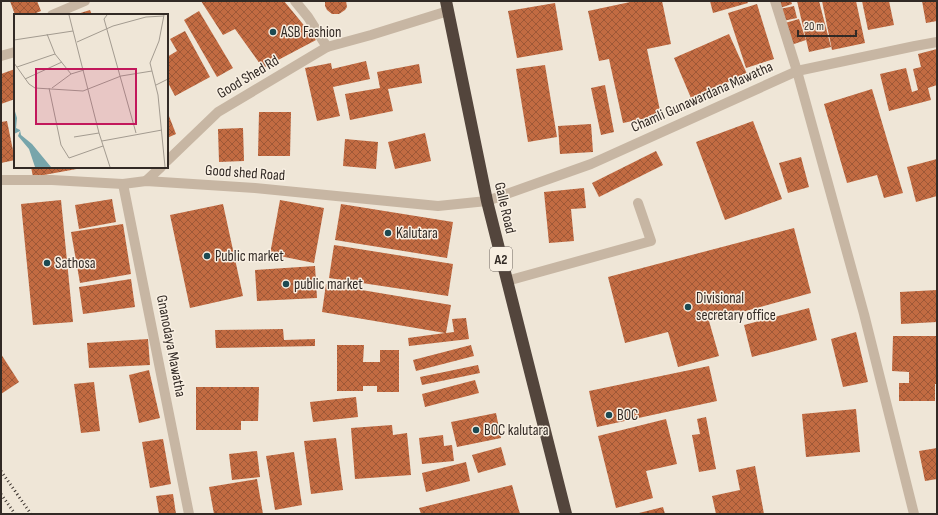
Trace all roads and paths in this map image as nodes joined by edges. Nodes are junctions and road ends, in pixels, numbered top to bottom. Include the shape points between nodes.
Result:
1 (85, 1) edge
2 (295, 1) edge
3 (776, 1) edge
4 (447, 6) edge
5 (54, 14) edge
6 (937, 42) edge
7 (327, 47) junction
8 (14, 52) edge
9 (1, 56) edge
10 (797, 71) junction
11 (168, 160) edge
12 (160, 168) edge
13 (1, 180) edge
14 (146, 181) junction
15 (124, 184) junction
16 (487, 201) junction
17 (638, 203) dead end
18 (507, 281) junction
19 (189, 514) edge
20 (566, 514) edge
21 (914, 514) edge

1 - 5 street
2 - 7 street
3 - 10 street
4 - 7 street, Good Shed Rd via 371,35
4 - 16 highway, Galle Road / A2
6 - 10 street, Chamli Gunawardana Mawatha
7 - 11 street, Good Shed Rd via 218,112
8 - 9 street
10 - 16 street, Chamli Gunawardana Mawatha via 591,164
10 - 21 street via 864,314
12 - 14 street
13 - 15 street, Good shed Road
14 - 15 street, Good shed Road
14 - 16 street, Good shed Road via 255,188 438,206
15 - 19 street, Gnanodaya Mawatha
16 - 18 highway, Galle Road / A2
17 - 18 street via 651,241
18 - 20 highway, Galle Road / A2

